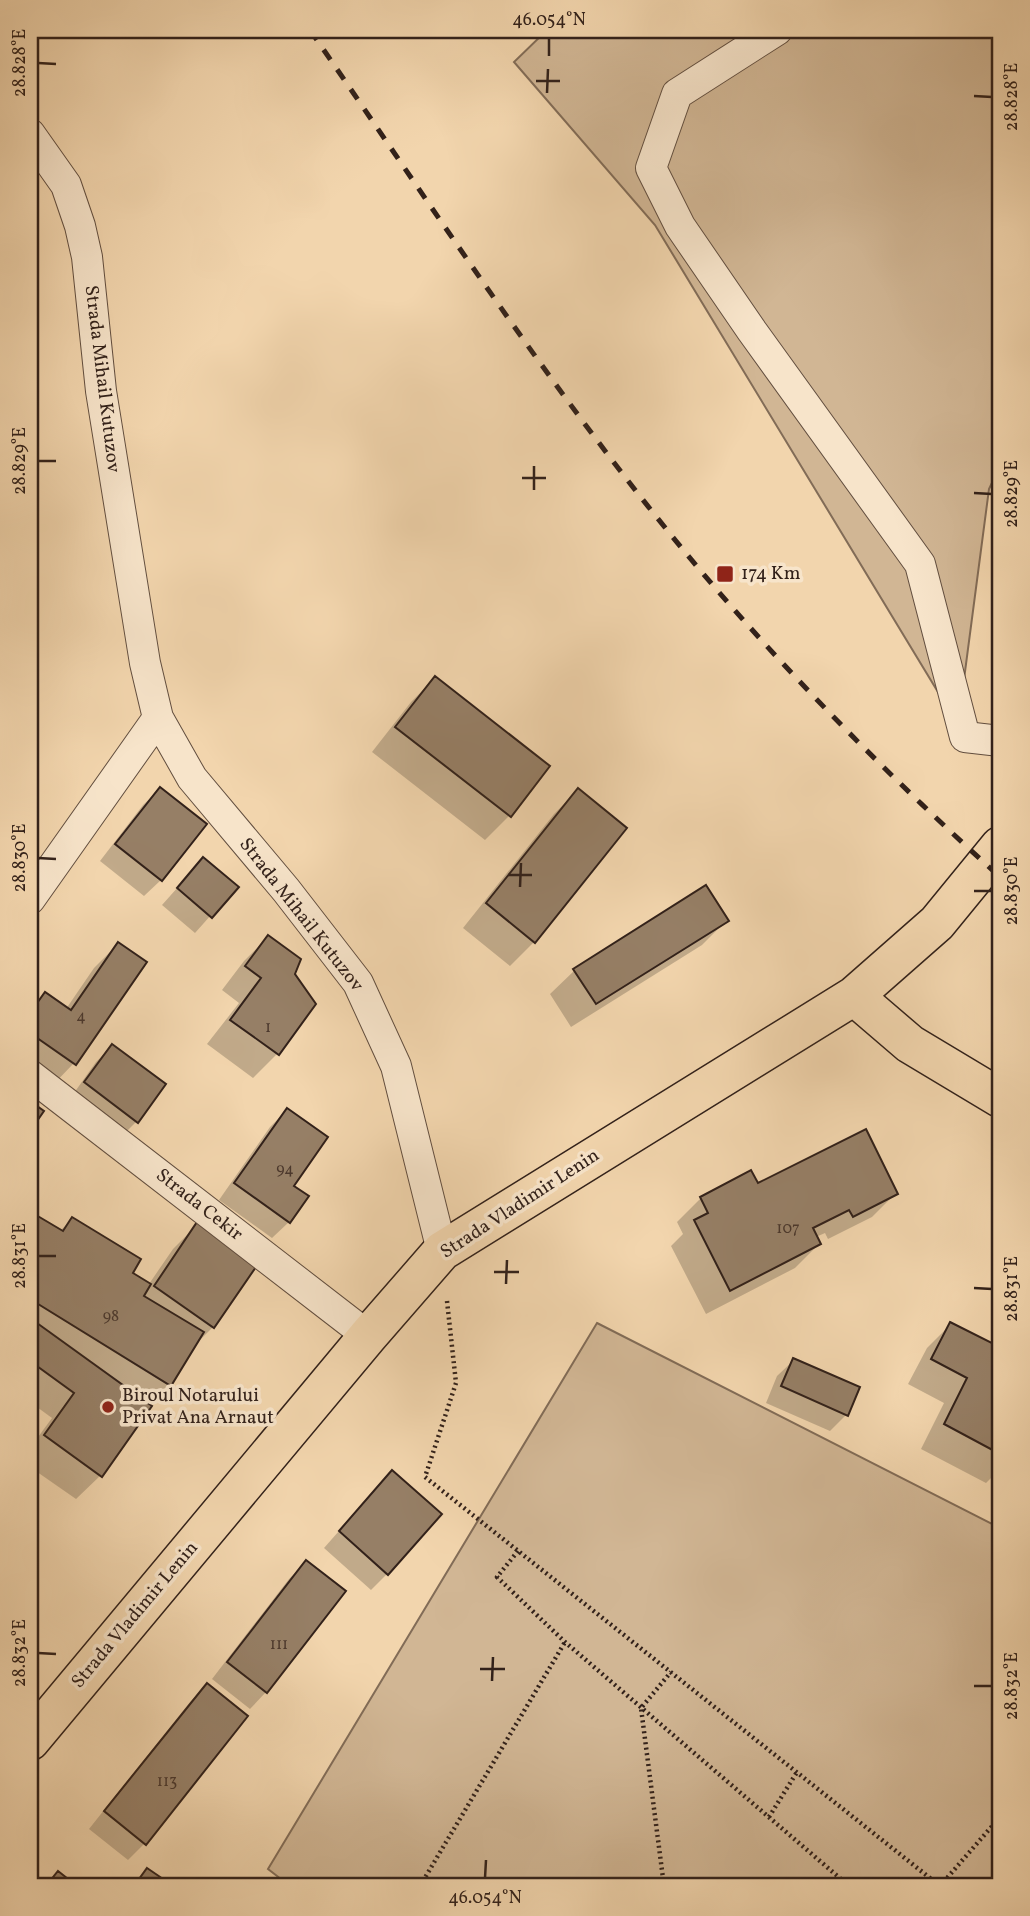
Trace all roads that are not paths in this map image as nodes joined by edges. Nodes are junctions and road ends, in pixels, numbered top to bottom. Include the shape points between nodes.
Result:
1 (777, 30) edge
2 (30, 134) edge
3 (158, 719) junction
4 (1000, 741) edge
5 (1000, 845) edge
6 (30, 899) edge
7 (855, 996) junction
8 (30, 1075) edge
9 (1000, 1098) edge
10 (442, 1251) junction
11 (368, 1336) junction
12 (30, 1741) edge

1 - 4 street via 677,94 651,168 680,226 920,564 965,737
2 - 3 street, Strada Mihail Kutuzov via 66,186 83,236 103,405
3 - 6 street
3 - 10 street, Strada Mihail Kutuzov via 192,778 358,983 396,1066
5 - 7 main road, Strada Vladimir Lenin via 937,923
7 - 9 main road via 911,1044
7 - 10 main road, Strada Vladimir Lenin
8 - 11 street, Strada Cekir
10 - 11 main road, Strada Vladimir Lenin
11 - 12 main road, Strada Vladimir Lenin

